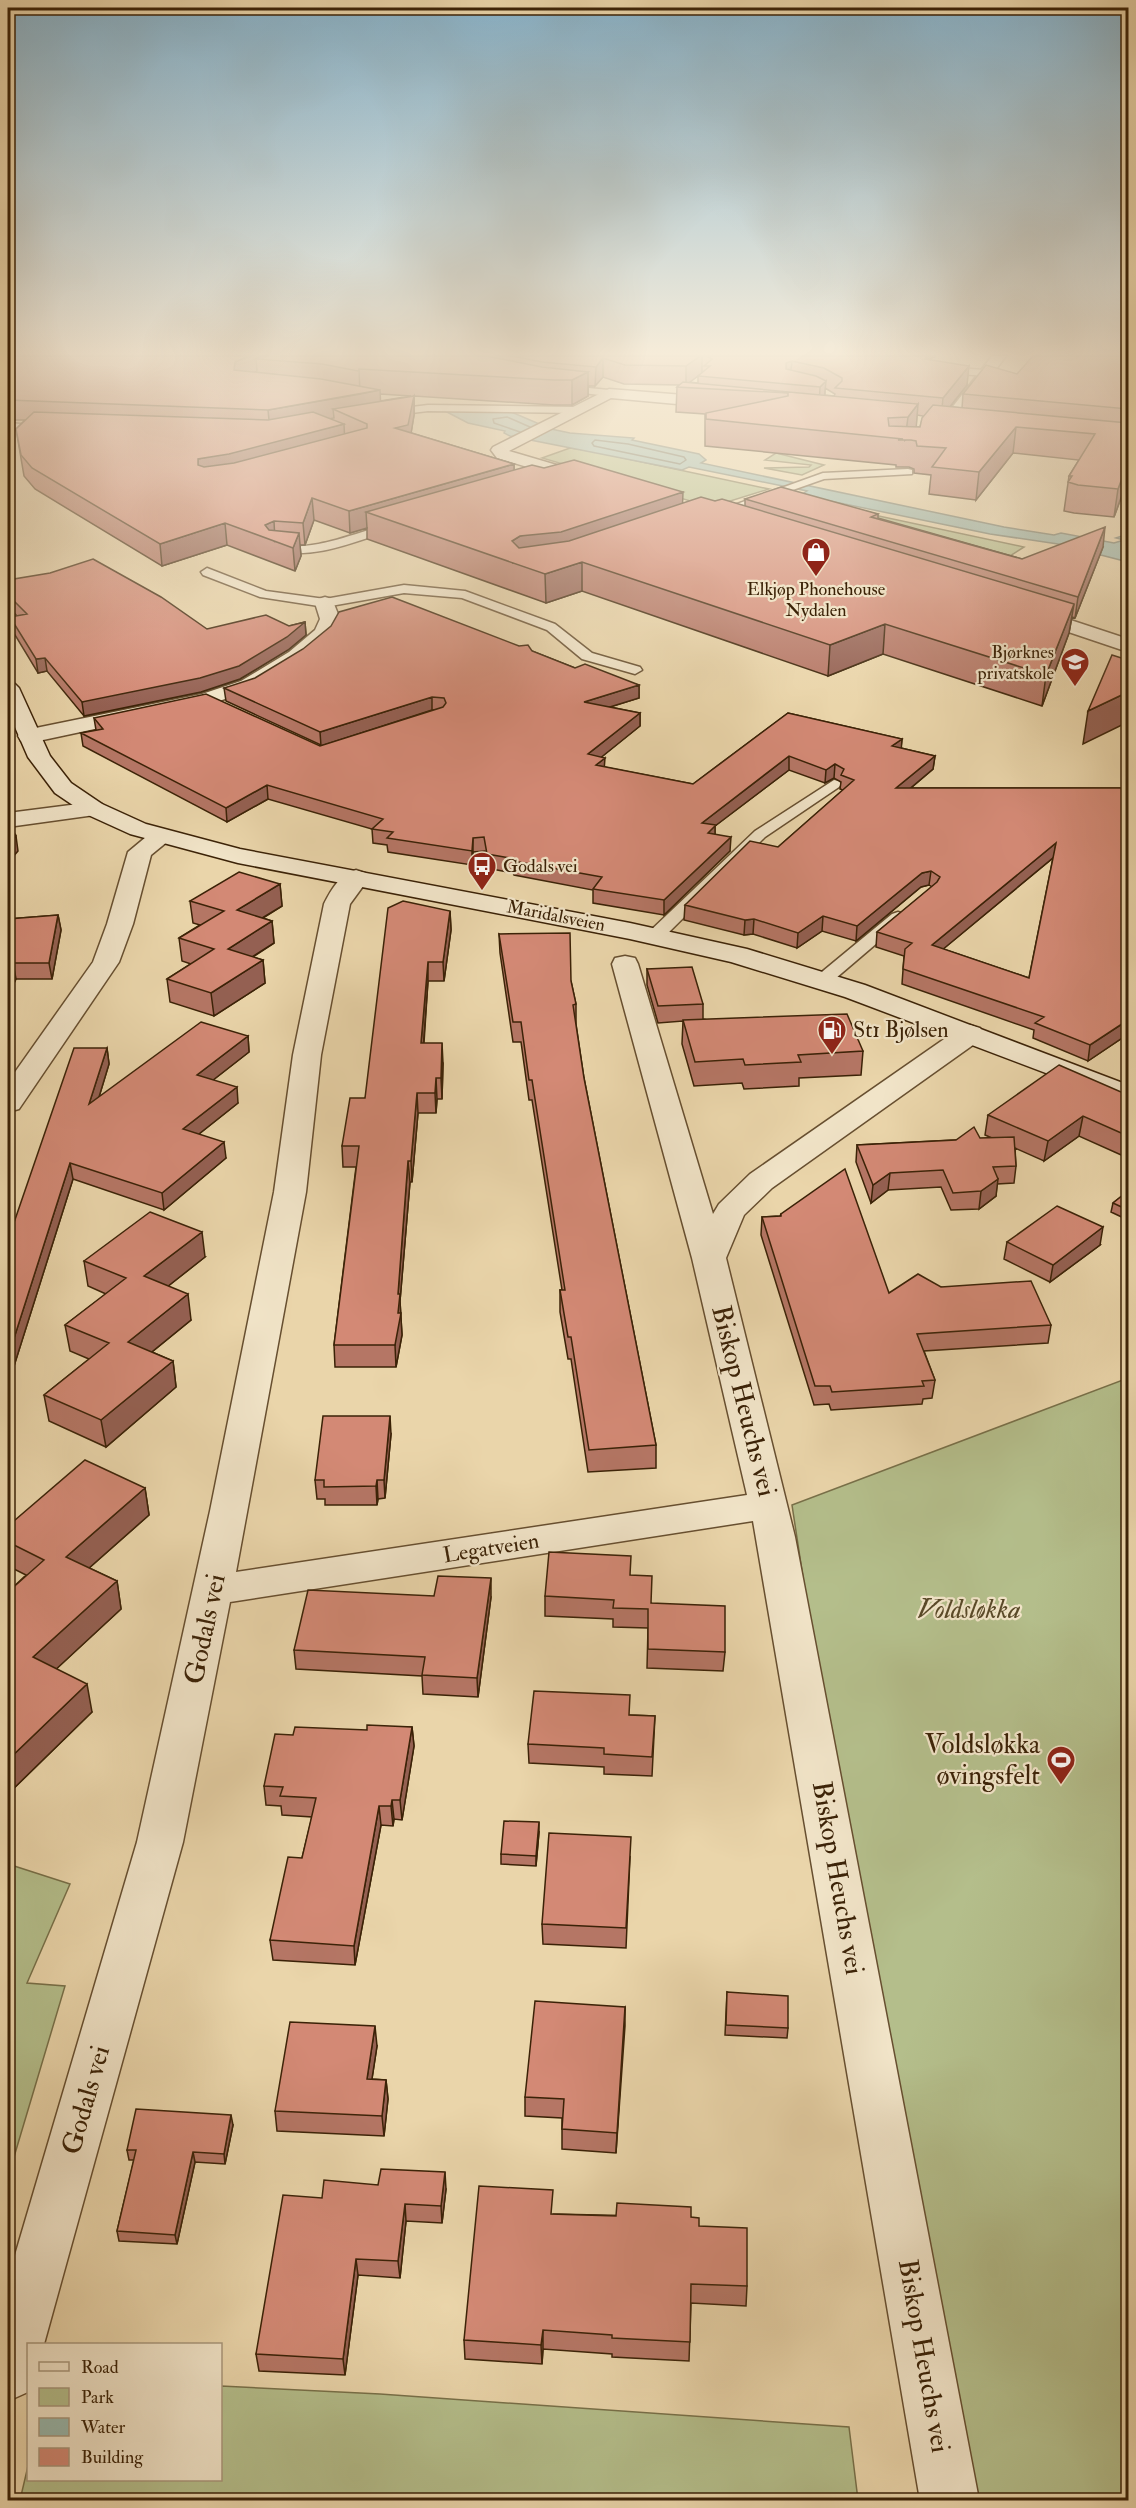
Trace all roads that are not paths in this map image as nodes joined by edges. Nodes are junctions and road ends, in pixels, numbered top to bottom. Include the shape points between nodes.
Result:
1 (566, 473) edge
2 (857, 473) edge
3 (569, 474) junction
4 (542, 482) edge
5 (608, 486) edge
6 (704, 515) joint
7 (405, 523) edge
8 (742, 525) edge
9 (275, 548) edge
10 (207, 572) dead end
11 (325, 603) junction
12 (1013, 608) edge
13 (1128, 646) edge
14 (635, 670) dead end
15 (8, 688) edge
16 (207, 699) junction
17 (227, 709) edge
18 (29, 736) junction
19 (834, 784) edge
20 (94, 809) junction
21 (8, 820) edge
22 (161, 837) junction
23 (356, 878) junction
24 (911, 906) edge
25 (655, 936) junction
26 (625, 964) dead end
27 (823, 980) junction
28 (970, 1034) junction
29 (12, 1091) edge
30 (1126, 1093) edge
31 (709, 1258) junction
32 (769, 1505) junction
33 (213, 1590) junction
34 (8, 2373) edge
35 (950, 2500) edge

1 - 3 street
2 - 6 lane via 823,476
3 - 4 lane
3 - 5 street
6 - 8 street
7 - 9 lane via 313,550
10 - 11 lane via 264,594
11 - 14 lane via 404,589 465,595 551,627 587,656
11 - 16 street via 328,626 296,657 248,685
12 - 13 street
15 - 18 street, Maridalsveien
16 - 17 lane
16 - 18 street
18 - 20 street, Maridalsveien via 39,757 63,788
19 - 25 lane via 760,834
20 - 21 street
20 - 22 street, Maridalsveien
22 - 23 street, Maridalsveien
22 - 29 street via 140,852 106,962
23 - 25 street, Maridalsveien
23 - 33 street, Godals vei via 337,904 307,1055 290,1192
24 - 27 lane
25 - 27 street, Maridalsveien
26 - 31 street, Biskop Heuchs vei
27 - 28 street, Maridalsveien
28 - 30 street, Maridalsveien
28 - 31 street via 761,1181 730,1211
31 - 32 street, Biskop Heuchs vei
32 - 33 street, Legatveien
32 - 35 street, Biskop Heuchs vei
33 - 34 street, Godals vei via 160,1842

